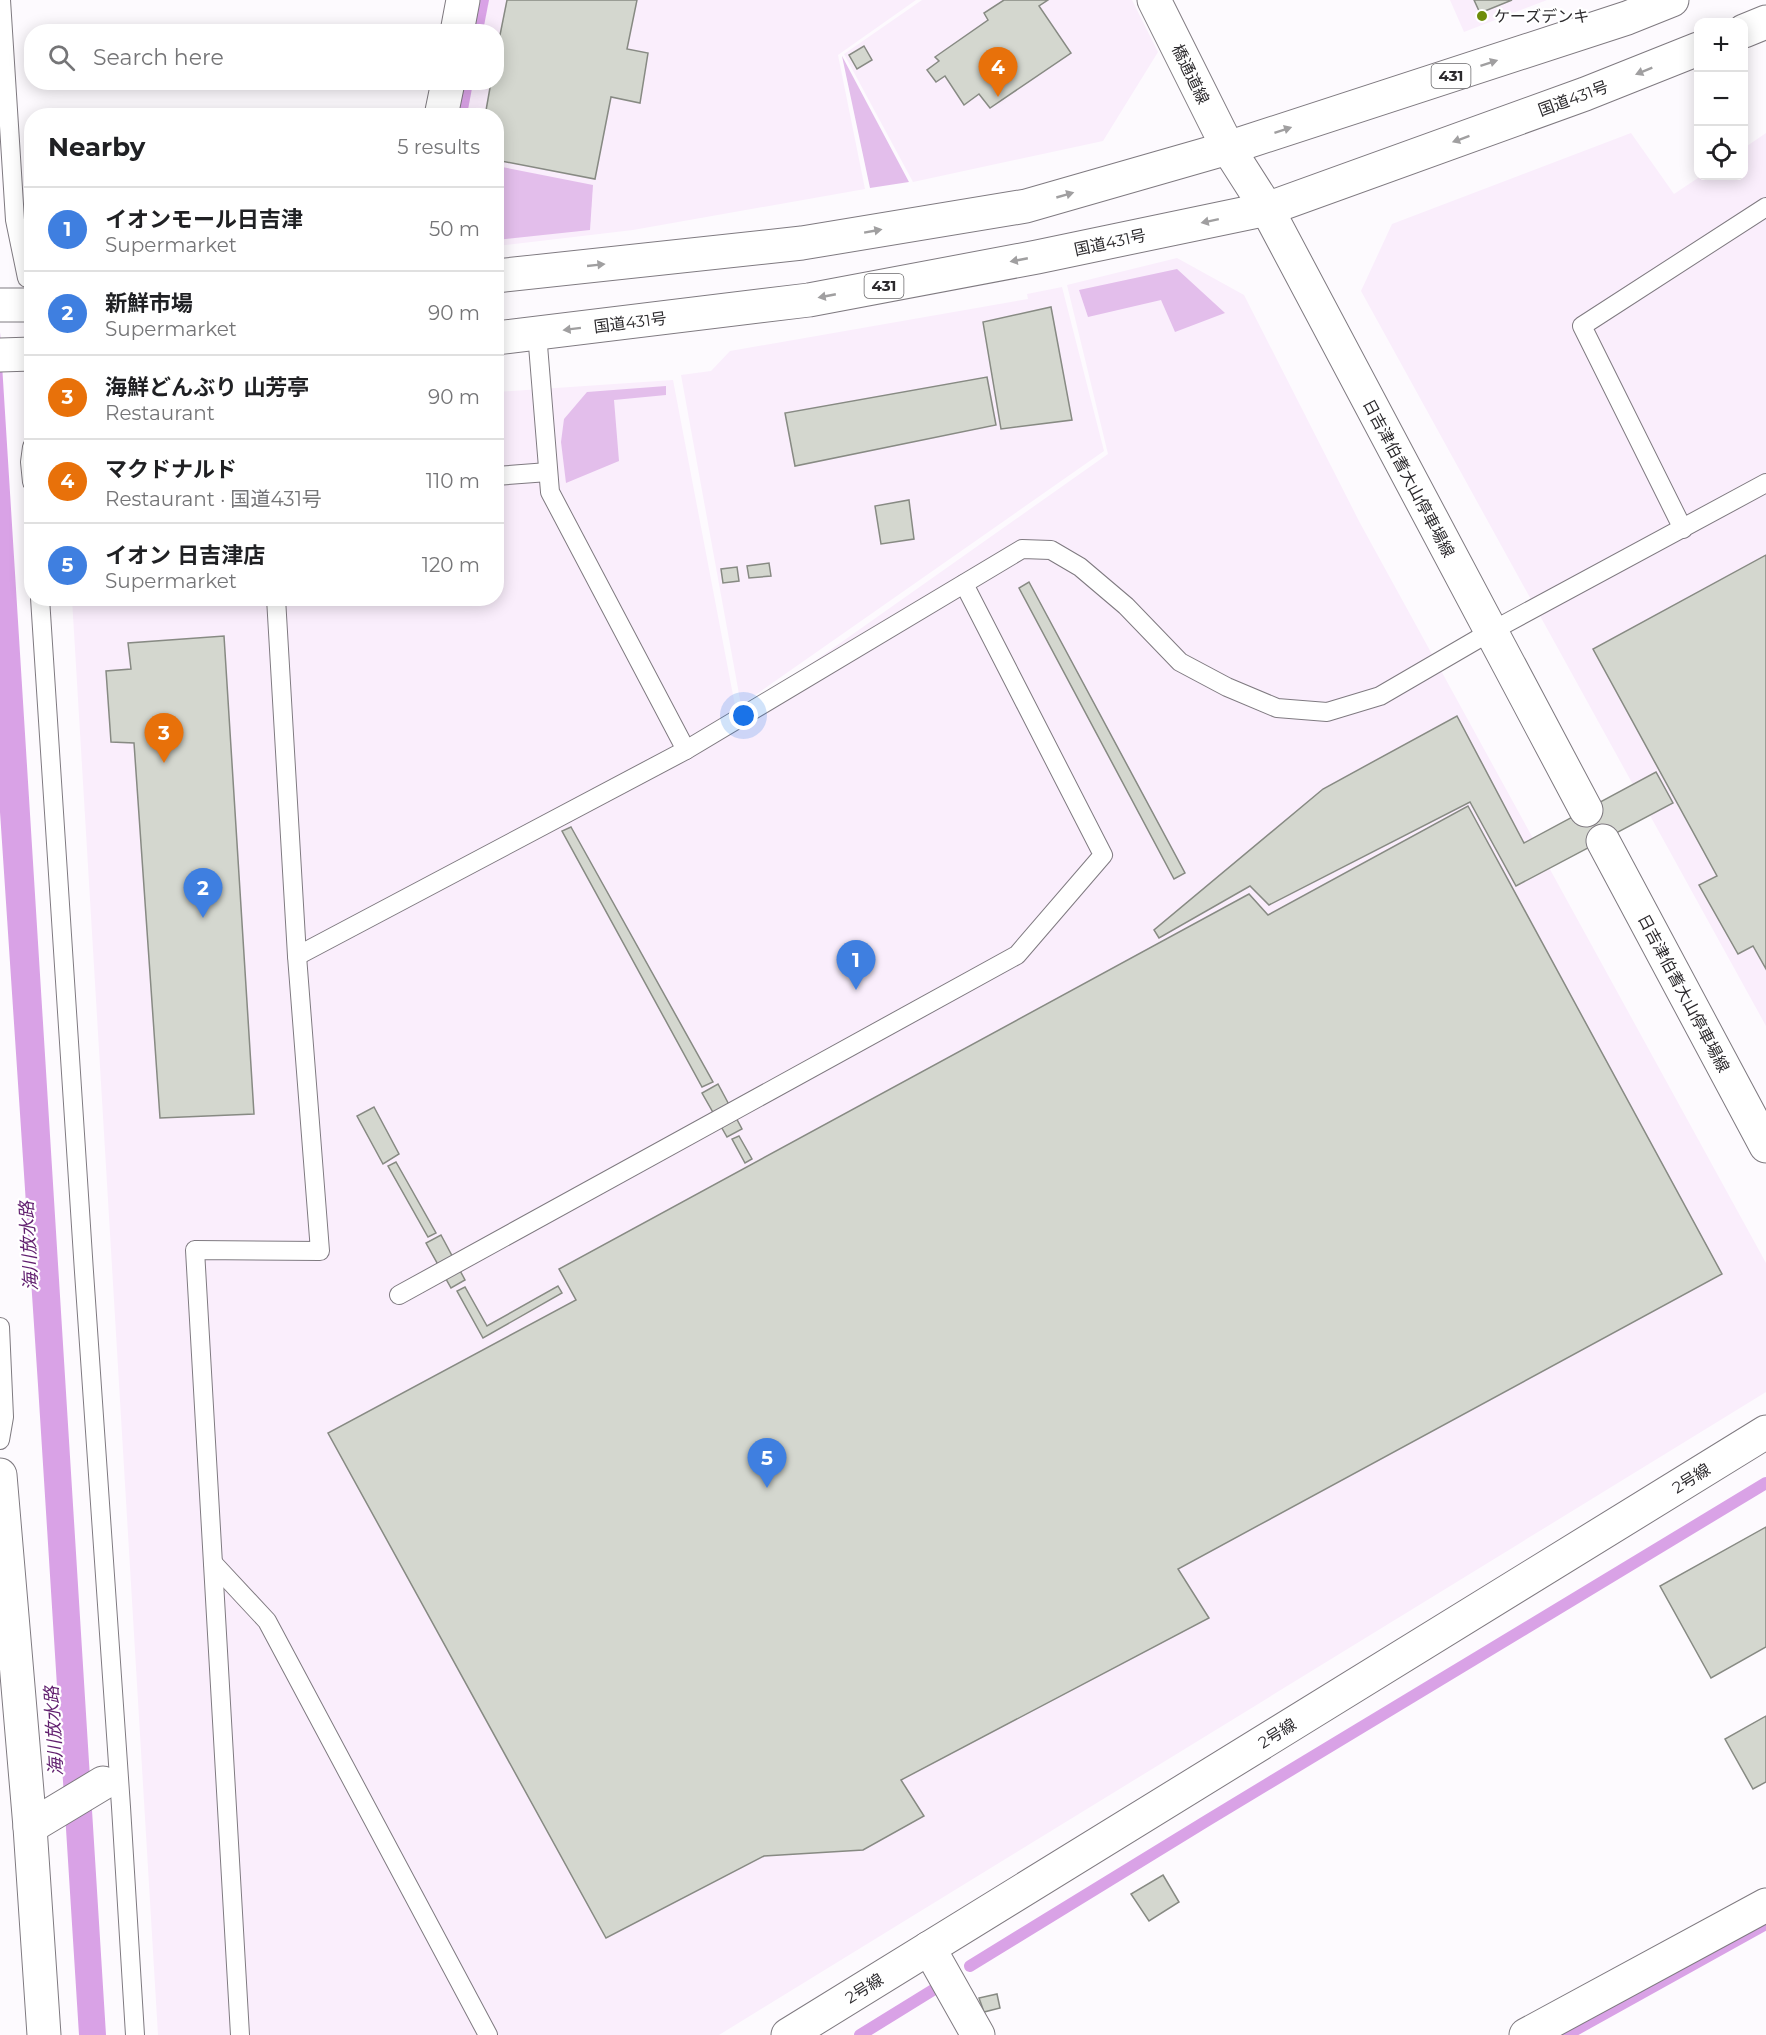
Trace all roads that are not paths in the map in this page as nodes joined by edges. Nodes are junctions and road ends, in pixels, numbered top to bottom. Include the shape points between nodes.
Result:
1 (1, 0) edge
2 (463, 0) edge
3 (1154, 0) edge
4 (1672, 0) edge
5 (1766, 22) edge
6 (458, 24) edge
7 (1748, 29) edge
8 (1694, 51) edge
9 (446, 90) edge
10 (443, 108) edge
11 (1228, 148) junction
12 (1766, 207) edge
13 (1267, 209) junction
14 (504, 275) edge
15 (21, 298) edge
16 (537, 333) junction
17 (504, 337) edge
18 (548, 472) junction
19 (504, 475) edge
20 (1766, 483) edge
21 (1683, 529) junction
22 (964, 584) junction
23 (41, 606) edge
24 (276, 606) edge
25 (1490, 632) junction
26 (686, 750) junction
27 (1586, 810) dead end
28 (1603, 841) dead end
29 (297, 956) junction
30 (1766, 1146) edge
31 (399, 1295) dead end
32 (0, 1327) edge
33 (1766, 1432) edge
34 (0, 1440) edge
35 (0, 1475) edge
36 (213, 1563) junction
37 (111, 1778) junction
38 (36, 1824) junction
39 (1766, 1905) edge
40 (929, 1948) junction
41 (44, 2035) edge
42 (135, 2035) edge
43 (240, 2035) edge
44 (488, 2035) edge
45 (788, 2035) edge
46 (978, 2035) edge
47 (1526, 2035) edge

1 - 15 lane
2 - 6 main road
3 - 11 main road, 橋通道線
11 -> 4 main road, 431
5 - 7 main road
8 -> 13 main road, 国道431号 / 431
9 - 10 main road
11 - 13 main road, 日吉津伯耆大山停車場線
14 -> 11 main road, 431 via 802,243 1026,206
12 - 21 lane via 1582,326
13 -> 16 main road, 国道431号 / 431 via 809,300
13 - 25 main road, 日吉津伯耆大山停車場線
16 - 17 main road, 国道431号 / 431
16 - 18 lane
18 - 19 lane
18 - 26 lane via 550,492
20 - 21 lane
21 - 25 lane
22 - 25 lane via 1022,549 1051,550 1080,567 1126,606 1180,662 1277,708 1327,712 1380,696
22 - 26 lane
22 - 31 lane via 1103,855 1017,955
23 - 37 lane via 84,1272
24 - 29 lane
25 - 27 main road, 日吉津伯耆大山停車場線
26 - 29 lane
28 - 30 main road, 日吉津伯耆大山停車場線
29 - 36 lane via 320,1251 195,1250
32 - 34 lane
33 - 40 main road, 2号線
35 - 38 main road
36 - 43 lane
36 - 44 lane via 267,1621
37 - 38 main road
37 - 42 lane
38 - 41 main road
39 - 47 main road
40 - 45 main road, 2号線
40 - 46 main road

